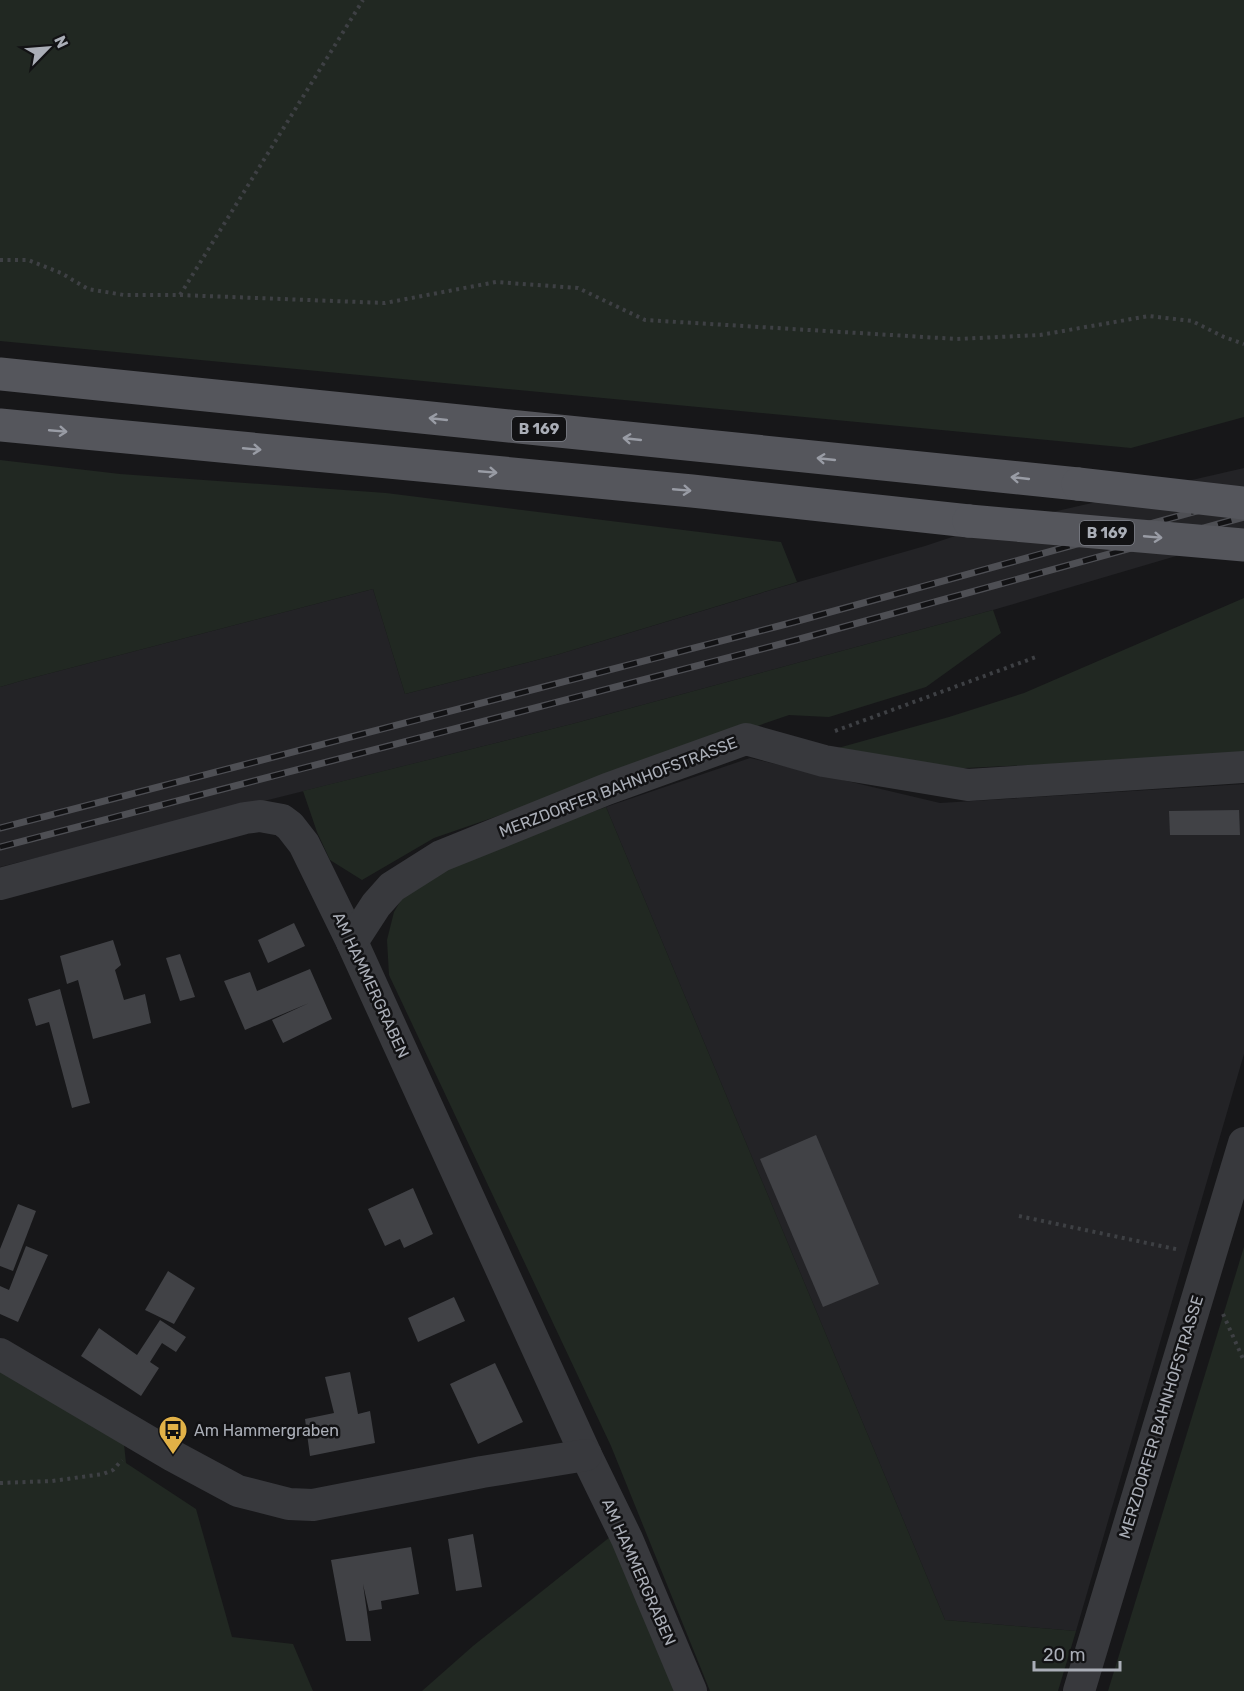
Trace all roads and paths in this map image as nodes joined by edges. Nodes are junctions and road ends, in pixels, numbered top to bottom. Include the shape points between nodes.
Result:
1 (363, 0) edge
2 (0, 260) edge
3 (180, 295) junction
4 (1244, 344) edge
5 (0, 374) edge
6 (0, 425) edge
7 (1244, 503) edge
8 (1244, 545) edge
9 (1035, 657) dead end
10 (827, 734) dead end
11 (1244, 768) edge
12 (0, 884) edge
13 (352, 942) junction
14 (1244, 1143) edge
15 (1019, 1216) dead end
16 (1205, 1272) junction
17 (0, 1354) edge
18 (1244, 1361) edge
19 (586, 1455) junction
20 (124, 1457) dead end
21 (0, 1483) edge
22 (691, 1691) edge
23 (1079, 1691) edge

1 - 3 path
2 - 3 path via 28,260 88,289 124,295
3 - 4 path via 385,303 496,282 578,288 645,320 957,339 1040,335 1149,316 1192,321
7 -> 5 main road, B 169, bridge
6 -> 8 main road, B 169, bridge
9 - 10 path
11 - 13 street, MERZDORFER BAHNHOFSTRASSE via 968,785 824,761 746,739 607,789 441,856 392,887
12 - 13 street, AM HAMMERGRABEN via 245,818 272,817 290,826 304,844
13 - 19 street, AM HAMMERGRABEN
14 - 16 street, MERZDORFER BAHNHOFSTRASSE
15 - 16 path
16 - 18 path
16 - 23 street, MERZDORFER BAHNHOFSTRASSE
17 - 19 street via 238,1491 289,1504 313,1505
19 - 22 street, AM HAMMERGRABEN via 627,1539
20 - 21 path via 113,1470 103,1474

